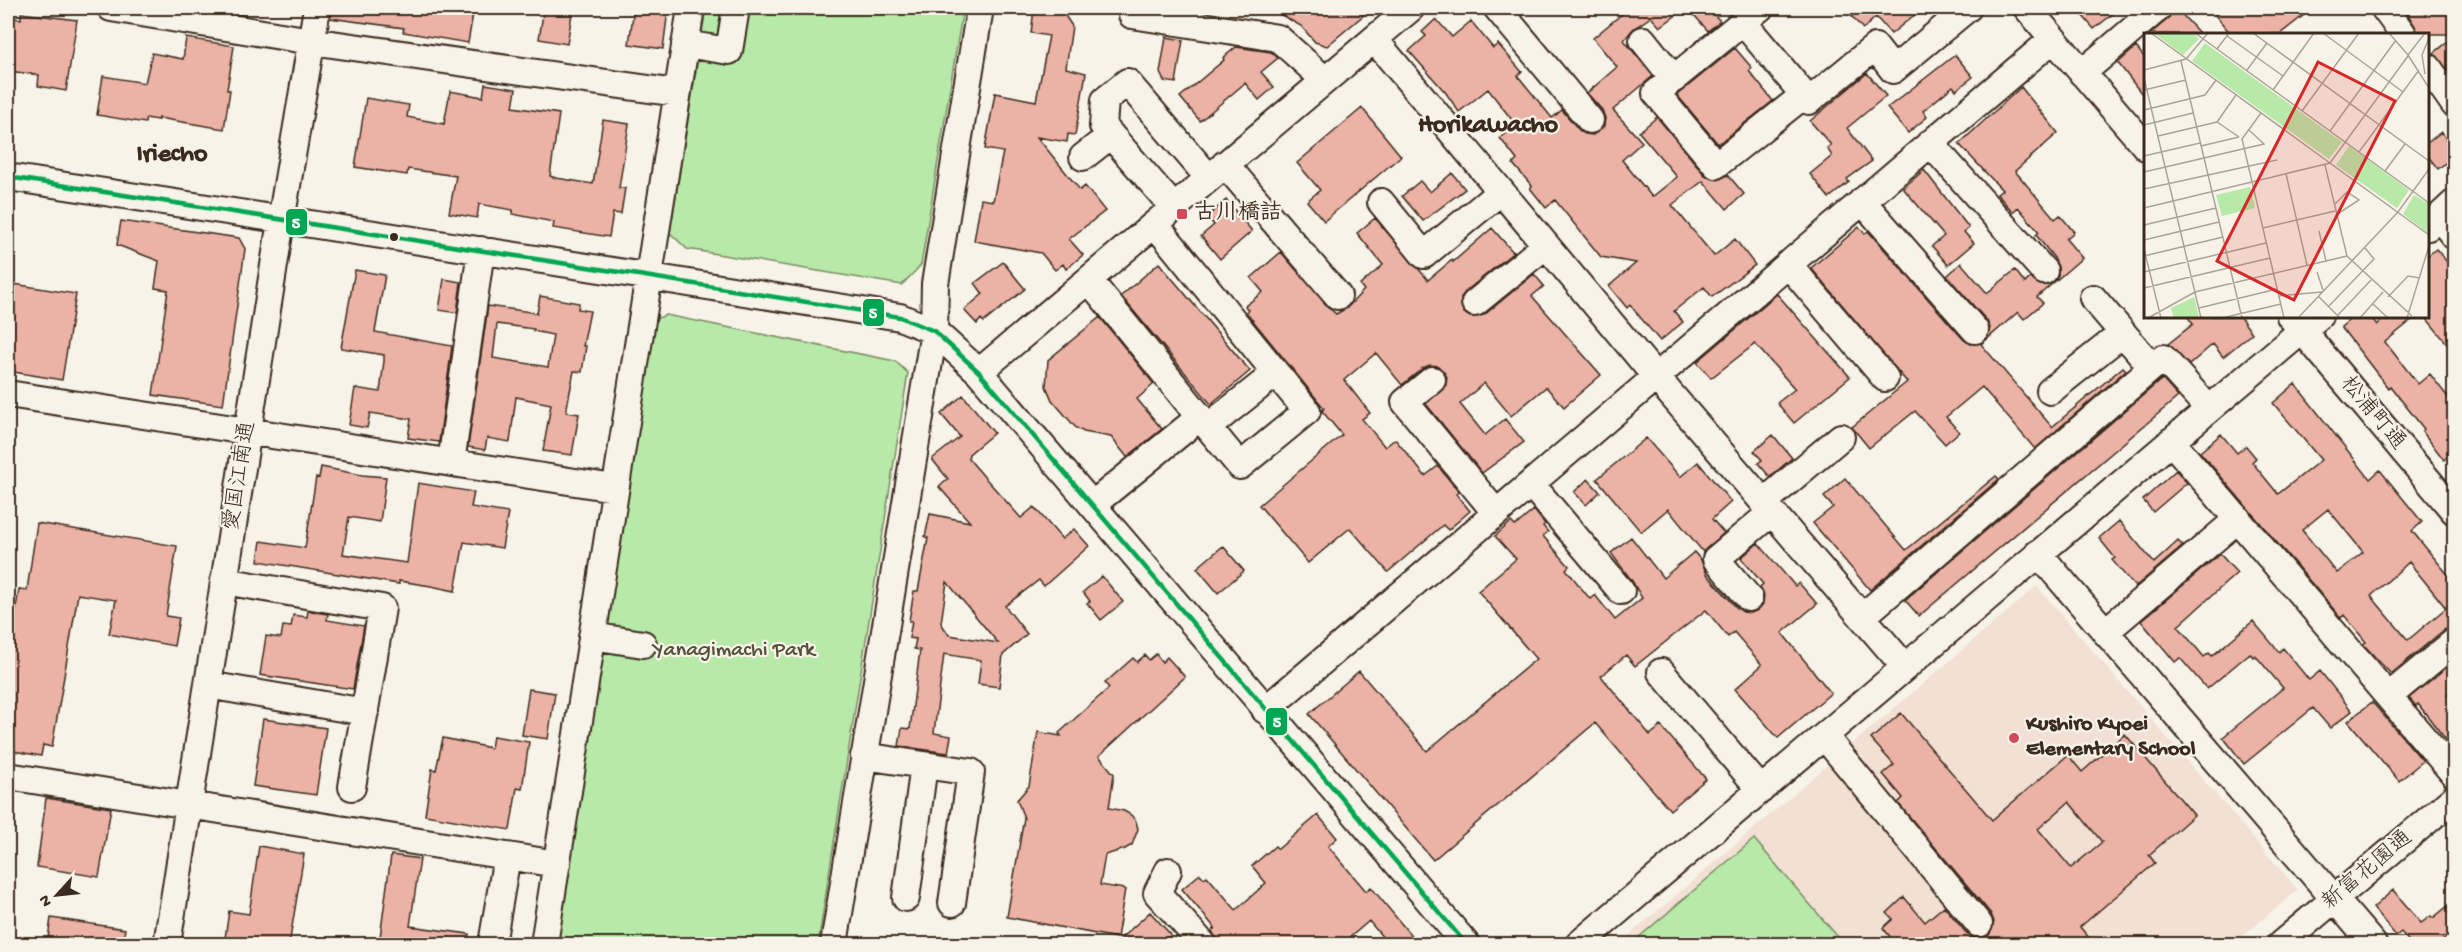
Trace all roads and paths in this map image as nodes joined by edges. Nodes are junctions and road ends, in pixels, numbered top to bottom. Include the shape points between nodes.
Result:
1 (111, 8) edge
2 (317, 8) edge
3 (691, 8) edge
4 (736, 8) edge
5 (980, 8) edge
6 (1133, 8) edge
7 (1411, 8) edge
8 (1497, 8) edge
9 (1968, 8) edge
10 (2027, 8) edge
11 (2158, 8) edge
12 (2384, 8) edge
13 (1751, 15) edge
14 (2402, 33) edge
15 (1374, 39) junction
16 (2053, 39) junction
17 (1643, 40) dead end
18 (311, 42) junction
19 (685, 44) junction
20 (2082, 73) junction
21 (2430, 76) edge
22 (1325, 80) junction
23 (1665, 86) junction
24 (677, 93) junction
25 (1804, 95) junction
26 (2454, 104) edge
27 (1590, 120) dead end
28 (1111, 135) junction
29 (1930, 143) junction
30 (2144, 146) edge
31 (1083, 157) dead end
32 (1217, 171) junction
33 (8, 177) edge
34 (1501, 190) junction
35 (1862, 201) junction
36 (1381, 202) dead end
37 (1165, 216) junction
38 (281, 221) junction
39 (1546, 245) junction
40 (481, 250) junction
41 (1788, 264) junction
42 (2044, 272) dead end
43 (649, 276) junction
44 (1089, 280) junction
45 (1338, 296) dead end
46 (2093, 298) dead end
47 (1475, 303) dead end
48 (2304, 321) edge
49 (1975, 330) dead end
50 (934, 331) junction
51 (2123, 333) junction
52 (2152, 367) junction
53 (979, 372) junction
54 (1276, 373) junction
55 (1656, 377) junction
56 (1885, 378) dead end
57 (1432, 380) dead end
58 (2050, 391) dead end
59 (8, 394) edge
60 (2209, 409) junction
61 (1204, 422) junction
62 (248, 432) junction
63 (1841, 437) dead end
64 (2171, 441) junction
65 (452, 463) junction
66 (1531, 484) junction
67 (614, 488) junction
68 (1092, 505) junction
69 (1768, 507) junction
70 (2454, 511) edge
71 (1496, 513) junction
72 (2238, 519) junction
73 (2038, 554) junction
74 (224, 581) junction
75 (1621, 591) dead end
76 (1749, 598) dead end
77 (1862, 617) junction
78 (2105, 632) junction
79 (592, 636) junction
80 (2454, 642) edge
81 (643, 644) dead end
82 (1905, 667) junction
83 (1661, 672) dead end
84 (208, 685) junction
85 (2389, 696) junction
86 (1265, 710) junction
87 (365, 712) junction
88 (1824, 736) junction
89 (864, 756) junction
90 (924, 765) junction
91 (2454, 774) edge
92 (8, 776) edge
93 (352, 787) dead end
94 (1761, 790) junction
95 (2454, 798) edge
96 (189, 806) junction
97 (507, 856) junction
98 (557, 864) junction
99 (1168, 871) dead end
100 (906, 898) dead end
101 (2334, 899) junction
102 (952, 903) dead end
103 (1979, 924) dead end
104 (167, 945) edge
105 (492, 945) edge
106 (544, 945) edge
107 (834, 945) edge
108 (1203, 945) edge
109 (1466, 945) edge
110 (1579, 945) edge
111 (2281, 945) edge
112 (2373, 945) edge

1 - 18 street
2 - 18 street, 愛国江南通
3 - 19 street
4 - 19 street via 729,51
5 - 50 street via 934,284
6 - 22 street via 1132,15 1278,38
7 - 15 street
8 - 27 street
9 - 25 street via 1893,70 1875,47 1809,101
10 - 16 street
11 - 20 street
12 - 14 street
13 - 23 street
13 - 25 street
15 - 22 street
15 - 34 street
16 - 20 street
16 - 29 street
17 - 23 street
18 - 24 street
18 - 38 street, 愛国江南通
19 - 24 street
20 - 30 street
21 - 26 street
22 - 32 street
23 - 25 street via 1716,165
24 - 43 street
28 - 31 street
28 - 32 street via 1103,126 1106,100 1127,82
28 - 37 street
29 - 35 street
29 - 42 street
32 - 37 street
32 - 45 street
33 - 38 street
34 - 36 street via 1424,255
34 - 39 street
35 - 41 street
35 - 49 street
37 - 44 street
37 - 54 street
38 - 40 street
38 - 62 street, 愛国江南通
39 - 47 street
39 - 55 street
40 - 43 street
40 - 65 street
41 - 55 street
41 - 56 street
43 - 50 street via 900,316
43 - 67 street
44 - 53 street
44 - 61 street
46 - 51 street
48 - 60 street
48 - 70 street, 松浦町通
50 - 53 street
50 - 89 street
51 - 52 street
51 - 58 street
52 - 60 street via 2163,358
52 - 77 street
53 - 68 street
54 - 61 street
54 - 61 street via 1307,411 1240,466
55 - 66 street
55 - 69 street
57 - 71 street via 1405,402
59 - 62 street
60 - 64 street
61 - 68 street
62 - 65 street
62 - 74 street, 愛国江南通
63 - 69 street
64 - 72 street
64 - 73 street
65 - 67 street
66 - 71 street
66 - 75 street
67 - 79 street
68 - 86 street
69 - 76 street via 1716,559
69 - 77 street
71 - 86 street
72 - 78 street
72 - 85 street
73 - 78 street
73 - 82 street
74 - 84 street, 愛国江南通
74 - 87 street via 382,609
77 - 82 street
78 - 101 street
79 - 81 street
79 - 98 street
80 - 85 street
82 - 88 street
83 - 94 street
84 - 87 street
84 - 96 street, 愛国江南通
85 - 91 street
86 - 109 street
87 - 93 street
88 - 94 street
88 - 103 street
89 - 90 street
89 - 107 street
90 - 100 street
90 - 102 street via 971,772
92 - 96 street
94 - 110 street
95 - 101 street, 新富花園通
96 - 97 street
96 - 104 street, 愛国江南通
97 - 98 street
97 - 105 street
98 - 106 street
99 - 108 street via 1157,893
101 - 111 street, 新富花園通
101 - 112 street

